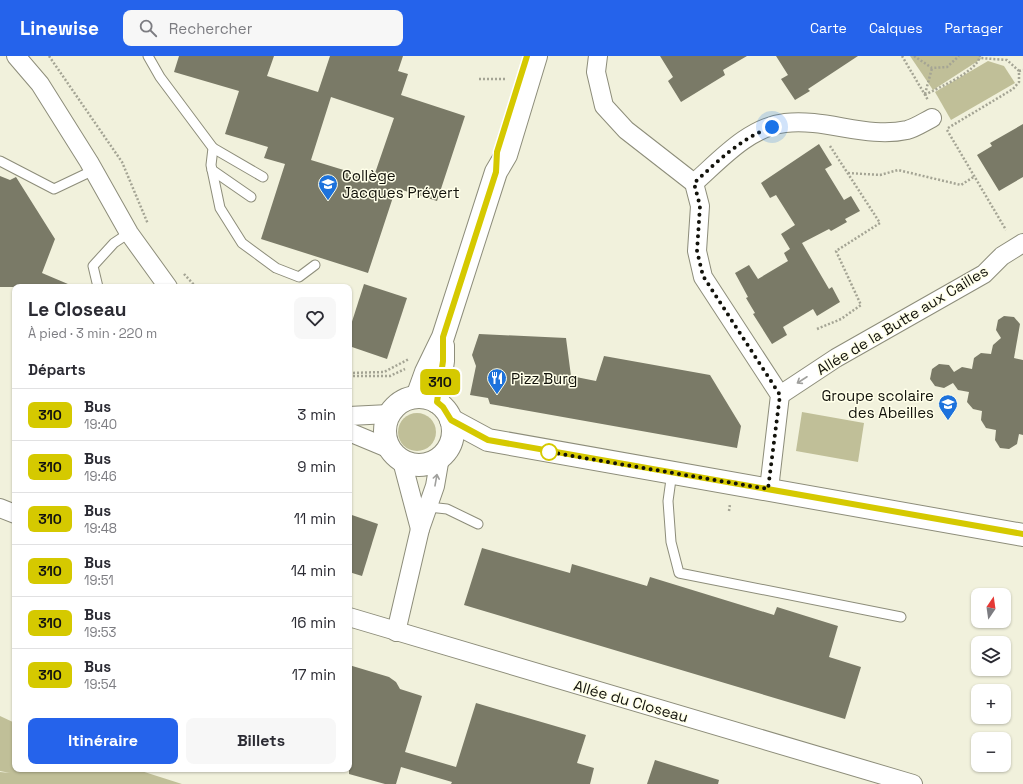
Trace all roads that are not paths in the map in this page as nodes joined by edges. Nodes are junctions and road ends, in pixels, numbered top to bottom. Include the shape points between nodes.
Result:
1 (16, 56) edge
2 (148, 56) edge
3 (527, 56) edge
4 (536, 56) edge
5 (598, 56) edge
6 (932, 112) road end
7 (212, 148) junction
8 (0, 161) edge
9 (94, 170) junction
10 (212, 170) junction
11 (496, 172) junction
12 (263, 177) dead end
13 (694, 183) junction
14 (251, 197) dead end
15 (129, 233) junction
16 (1017, 246) edge
17 (315, 265) dead end
18 (97, 284) edge
19 (166, 284) edge
20 (443, 337) junction
21 (780, 395) junction
22 (417, 396) junction
23 (437, 402) junction
24 (389, 414) junction
25 (352, 416) edge
26 (451, 420) junction
27 (352, 434) edge
28 (488, 440) junction
29 (444, 453) junction
30 (396, 455) junction
31 (672, 472) junction
32 (768, 489) junction
33 (429, 507) junction
34 (0, 508) edge
35 (12, 513) edge
36 (478, 524) dead end
37 (420, 529) junction
38 (1023, 534) edge
39 (901, 617) dead end
40 (352, 619) edge
41 (396, 632) junction
42 (913, 784) edge

1 - 9 street via 40,84
2 - 7 lane via 160,77
3 - 11 street via 497,152
4 - 11 street via 506,155
5 - 13 street via 596,72 604,106 626,130
6 - 13 street via 908,130 880,133 816,123 785,123 759,131 735,146
7 - 10 lane
7 - 12 lane
8 - 9 lane via 54,189
9 - 15 street
10 - 14 lane
10 - 17 lane via 220,208 242,243 276,268 299,277
11 - 20 street
13 - 21 street via 700,206 697,251 703,276
15 - 18 lane via 114,244 93,266
15 - 19 street
16 -> 21 street, Allée de la Butte aux Cailles via 984,274 836,358
20 - 22 street
20 - 23 street via 443,361
21 - 32 street
22 - 23 street
22 - 24 street via 396,405
23 - 26 street
24 - 25 street
24 - 30 street via 385,432
26 - 28 street
26 - 29 street via 453,435
27 - 30 street
28 - 29 street
28 - 31 street
29 - 30 street via 428,464 420,465
33 -> 29 street
30 - 37 street
31 - 32 street
31 - 39 lane via 668,501 671,542 679,573
32 - 38 street
33 - 36 lane via 447,509
33 - 37 street
34 - 35 street
37 - 41 street
40 - 41 street, Allée du Closeau
41 - 42 street, Allée du Closeau

